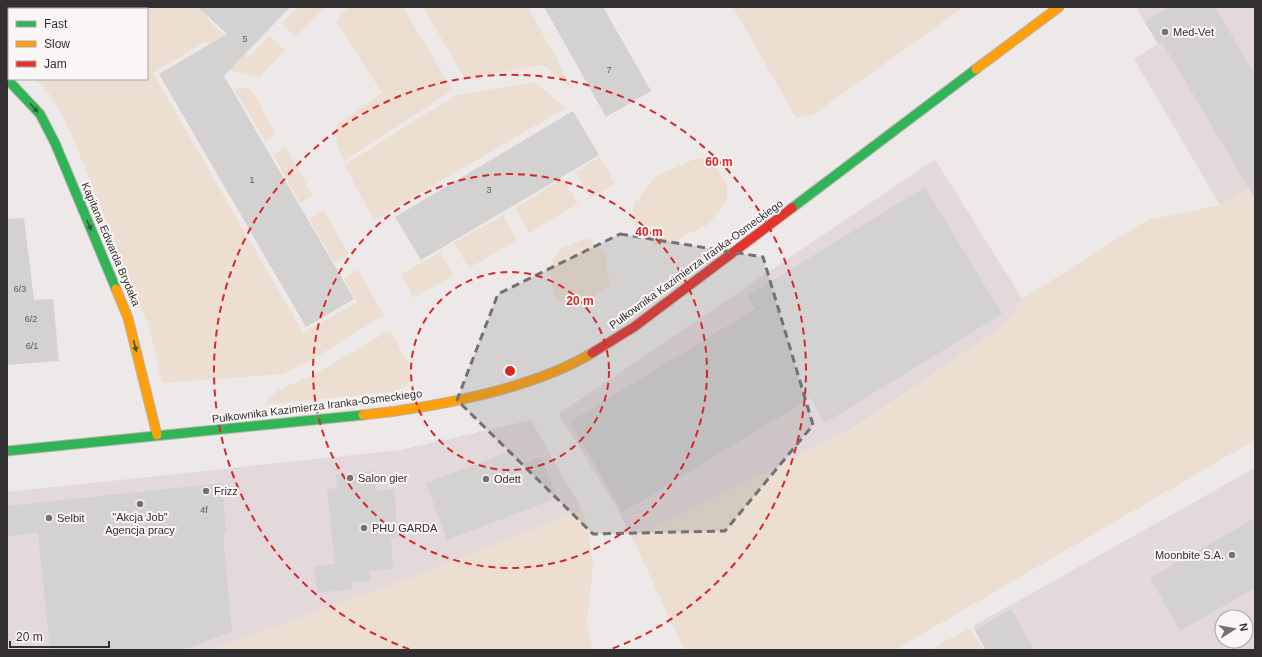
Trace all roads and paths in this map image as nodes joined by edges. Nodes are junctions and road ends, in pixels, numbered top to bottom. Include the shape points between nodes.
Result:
1 (1059, 7) edge
2 (7, 79) edge
3 (157, 435) junction
4 (7, 451) edge

1 - 3 street, Pułkownika Kazimierza Iranka-Osmeckiego via 634,327 574,364 503,389 399,411
2 -> 3 street, Kapitana Edwarda Brydaka via 40,114 55,143 128,318
3 - 4 street, Pułkownika Kazimierza Iranka-Osmeckiego

